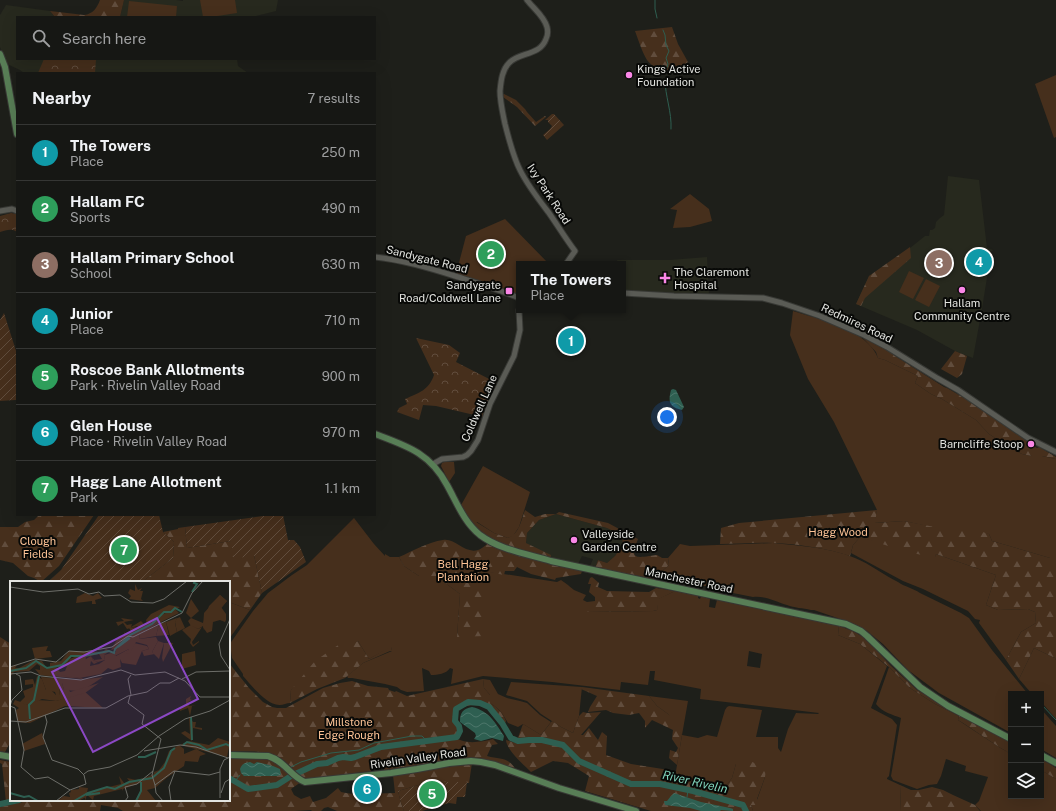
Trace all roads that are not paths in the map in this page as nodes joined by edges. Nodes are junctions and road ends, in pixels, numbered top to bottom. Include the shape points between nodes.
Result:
1 (527, 0) edge
2 (0, 54) edge
3 (16, 128) edge
4 (0, 211) edge
5 (16, 211) edge
6 (376, 256) edge
7 (568, 261) edge
8 (626, 293) edge
9 (516, 297) edge
10 (519, 313) edge
11 (376, 434) edge
12 (1056, 452) edge
13 (433, 464) junction
14 (1008, 737) edge
15 (0, 755) edge
16 (230, 755) edge
17 (10, 757) edge
18 (1044, 757) edge
19 (1056, 763) edge
20 (636, 811) edge

1 - 7 street, Ivy Park Road via 542,17 547,27 547,37 533,52 509,62 502,78 500,97 507,133 520,170 575,251
2 - 3 main road via 5,67
4 - 5 street
6 - 9 street, Sandygate Road via 415,264
8 - 12 street, Redmires Road via 759,298 820,316 887,347 958,390 1028,438
10 - 13 street, Coldwell Lane via 520,330 514,356 490,404 478,440 467,455 442,459
11 - 13 main road, Manchester Road via 408,446
13 - 14 main road, Manchester Road via 471,527 504,548 551,561 846,624 867,636 920,688
15 - 17 main road
16 - 20 main road, Rivelin Valley Road via 268,756 276,759 305,782 404,771 449,763 481,762
18 - 19 main road

